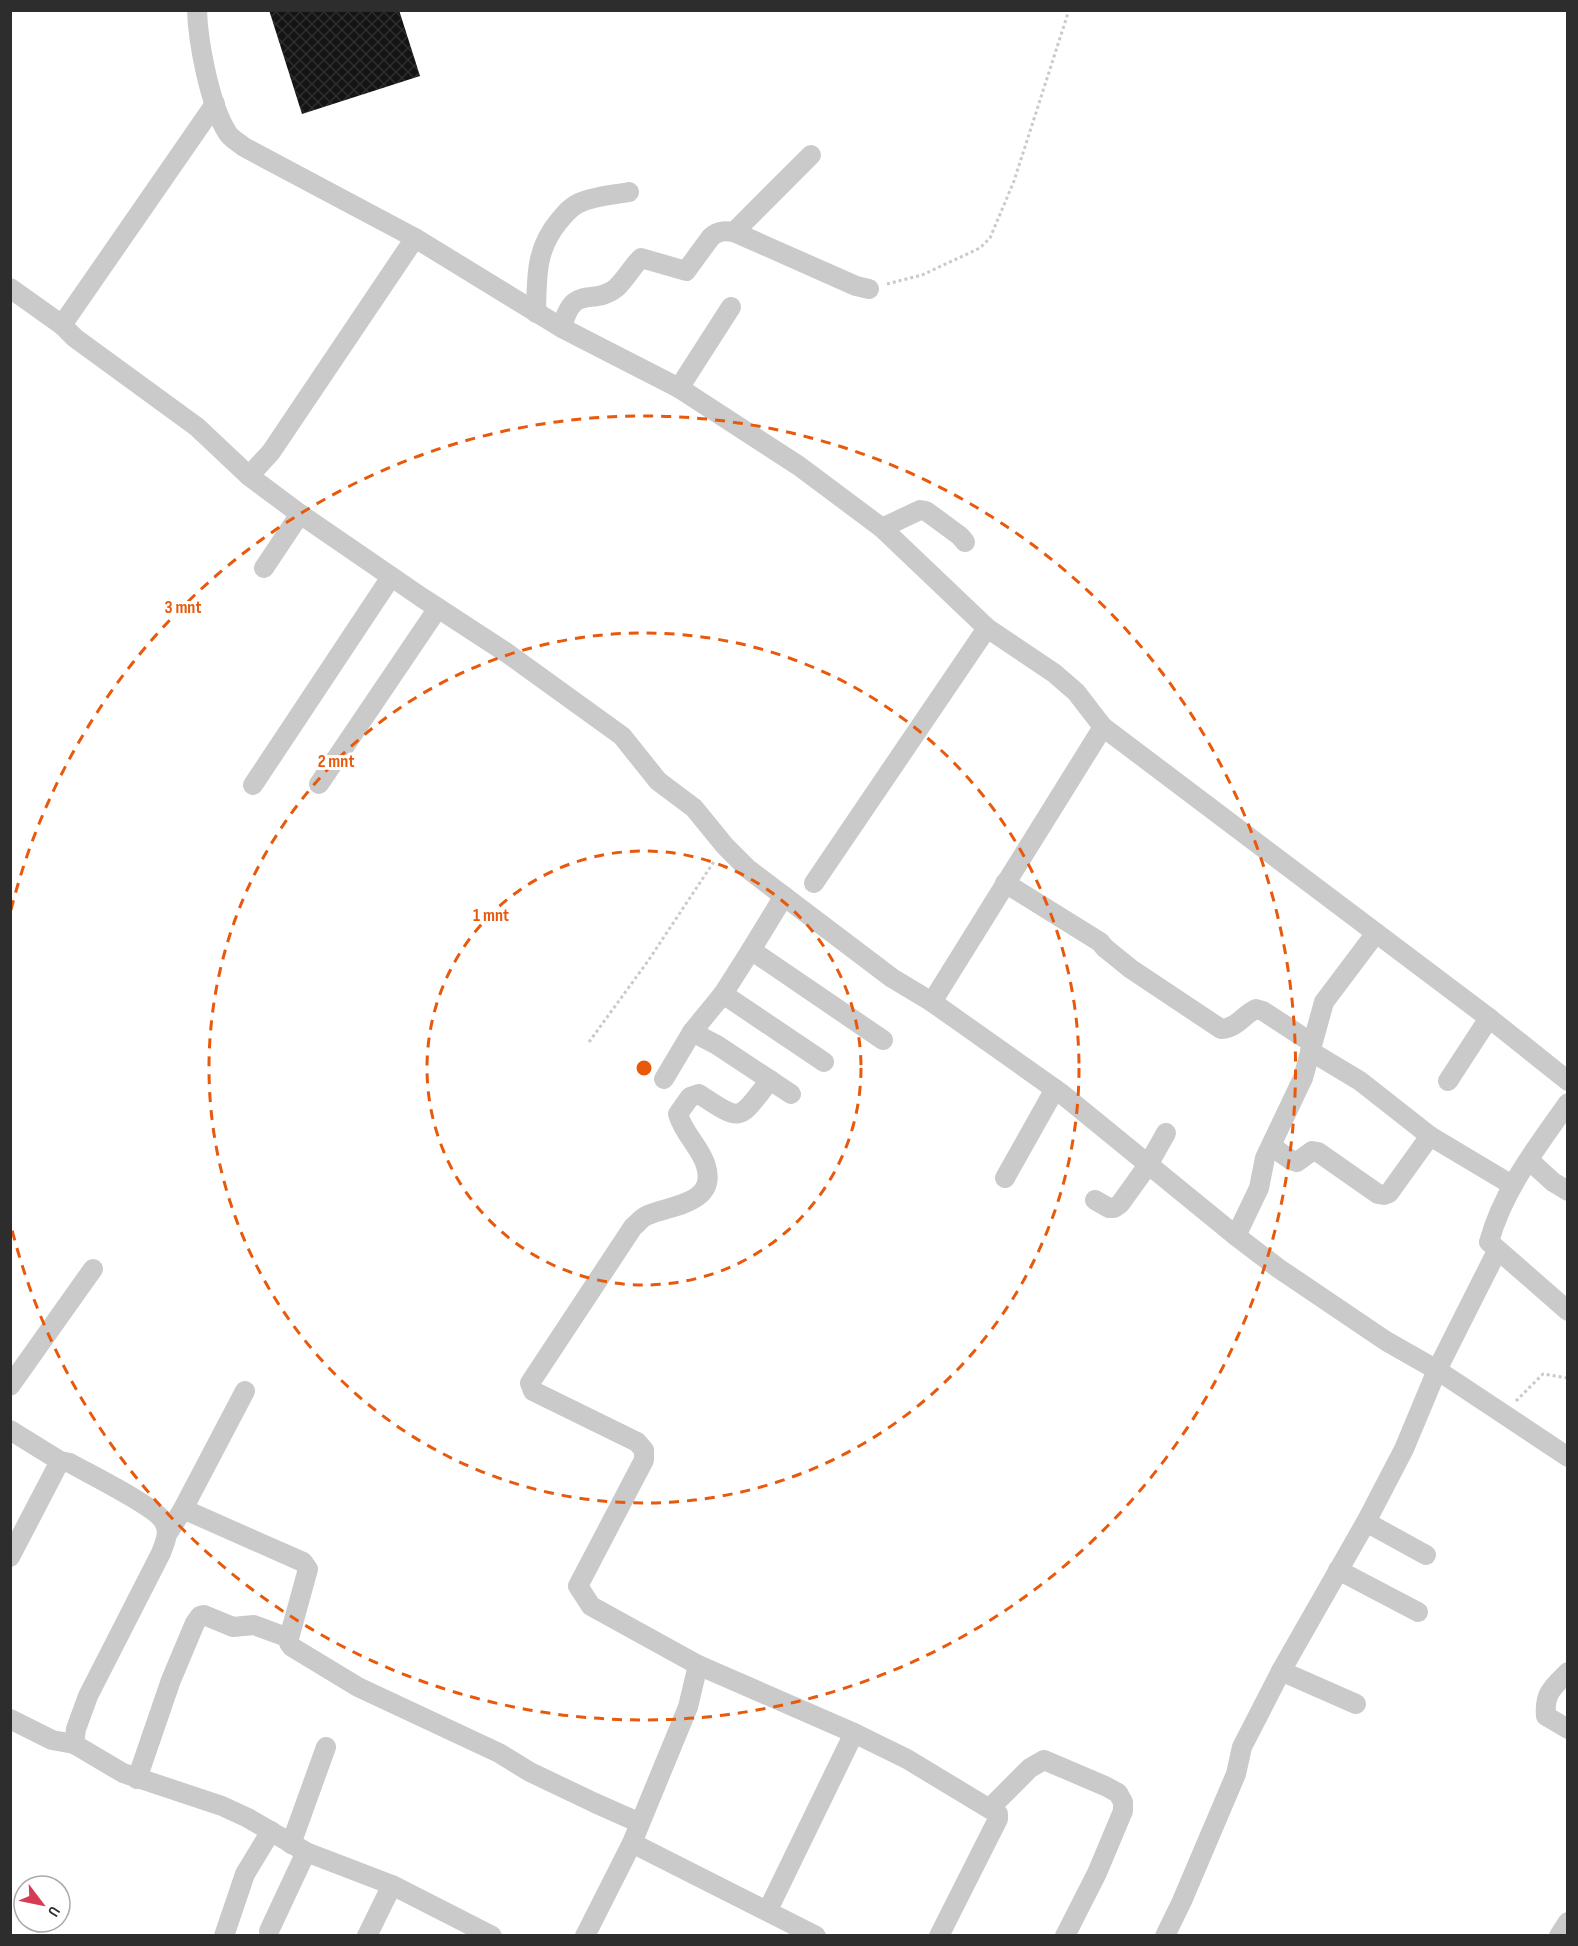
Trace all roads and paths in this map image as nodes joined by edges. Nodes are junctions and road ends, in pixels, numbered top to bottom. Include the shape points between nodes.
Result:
1 (197, 10) edge
2 (1069, 10) edge
3 (215, 104) junction
4 (811, 156) dead end
5 (629, 192) dead end
6 (734, 232) junction
7 (415, 238) junction
8 (10, 288) edge
9 (869, 289) joint
10 (732, 307) dead end
11 (536, 313) junction
12 (62, 324) junction
13 (562, 328) junction
14 (679, 387) junction
15 (249, 476) junction
16 (300, 514) junction
17 (882, 528) junction
18 (965, 542) dead end
19 (264, 568) dead end
20 (391, 577) junction
21 (438, 608) junction
22 (987, 628) junction
23 (1103, 727) junction
24 (319, 784) dead end
25 (253, 785) dead end
26 (725, 846) junction
27 (814, 883) dead end
28 (1005, 883) junction
29 (784, 896) junction
30 (1376, 933) junction
31 (751, 950) junction
32 (723, 994) junction
33 (932, 1002) junction
34 (1490, 1018) junction
35 (692, 1032) junction
36 (883, 1040) dead end
37 (589, 1042) dead end
38 (1311, 1047) junction
39 (824, 1062) dead end
40 (664, 1079) dead end
41 (771, 1080) junction
42 (1448, 1081) dead end
43 (1568, 1081) edge
44 (1055, 1089) junction
45 (791, 1094) dead end
46 (1568, 1103) edge
47 (1166, 1133) dead end
48 (1430, 1136) junction
49 (1270, 1146) junction
50 (1528, 1160) junction
51 (1148, 1165) junction
52 (1005, 1178) dead end
53 (1512, 1185) junction
54 (1568, 1191) edge
55 (1095, 1200) dead end
56 (1236, 1236) junction
57 (1497, 1251) junction
58 (93, 1269) dead end
59 (1568, 1311) edge
60 (1437, 1370) junction
61 (1568, 1378) edge
62 (10, 1386) edge
63 (245, 1391) dead end
64 (1505, 1414) junction
65 (10, 1430) edge
66 (1568, 1457) edge
67 (60, 1461) junction
68 (183, 1509) junction
69 (1366, 1522) junction
70 (168, 1533) junction
71 (1426, 1555) dead end
72 (10, 1557) edge
73 (1338, 1570) junction
74 (1418, 1612) dead end
75 (289, 1638) junction
76 (698, 1665) junction
77 (1281, 1671) junction
78 (1568, 1672) edge
79 (1356, 1704) dead end
80 (10, 1719) edge
81 (1568, 1730) edge
82 (854, 1733) junction
83 (74, 1744) junction
84 (326, 1748) dead end
85 (137, 1779) junction
86 (990, 1808) junction
87 (640, 1823) junction
88 (271, 1831) junction
89 (632, 1843) junction
90 (299, 1848) junction
91 (392, 1885) junction
92 (768, 1910) junction
93 (1568, 1922) edge
94 (269, 1931) dead end
95 (224, 1935) edge
96 (367, 1935) edge
97 (492, 1935) edge
98 (585, 1935) edge
99 (816, 1935) edge
100 (939, 1935) edge
101 (1065, 1935) edge
102 (1165, 1935) edge
103 (1559, 1935) edge

1 - 3 street via 200,42
2 - 9 path via 1014,181 990,238 980,248 922,275
3 - 7 street via 228,134 243,147
3 - 12 street
4 - 6 street
5 - 11 street via 582,201 571,207 552,230 542,245
6 - 9 street
6 - 13 street via 716,232 686,271 641,258 613,290 573,303
7 - 11 street
7 - 15 street via 271,452
8 - 12 street
10 - 14 street
11 - 13 street
12 - 15 street via 75,338 196,427
13 - 14 street
14 - 17 street via 799,466
15 - 16 street
16 - 19 street
16 - 20 street
17 - 18 street via 920,510 926,511
17 - 22 street
20 - 21 street
20 - 25 street
21 - 24 street
21 - 26 street via 622,736 658,781 694,808
22 - 23 street via 1076,692
22 - 27 street
23 - 28 street
23 - 30 street
26 - 29 street
26 - 37 path
28 - 33 street
28 - 38 street via 1100,942 1131,969 1221,1029 1237,1024 1256,1009
29 - 31 street
29 - 33 street via 892,978
30 - 34 street
30 - 38 street via 1324,1002
31 - 32 street
31 - 36 street
32 - 35 street
32 - 39 street
33 - 44 street
34 - 42 street
34 - 43 street
35 - 40 street
35 - 41 street
38 - 48 street
38 - 49 street via 1303,1078
41 - 45 street
41 - 76 street via 746,1111 738,1114 730,1114 699,1094 690,1097 680,1109 679,1119 706,1164 709,1179 704,1192 687,1203 646,1216 633,1227 530,1383 533,1391 638,1442 644,1450 644,1460 578,1586 591,1606
44 - 51 street
44 - 52 street
46 - 50 street
47 - 51 street
48 - 49 street via 1384,1195 1318,1152 1312,1151 1297,1162
48 - 53 street
49 - 56 street via 1259,1188
50 - 53 street
50 - 54 street
51 - 55 street via 1114,1208
51 - 56 street
53 - 57 street via 1495,1218 1489,1242
56 - 60 street via 1333,1306
57 - 59 street
57 - 60 street
58 - 62 street
60 - 64 street
60 - 69 street via 1404,1449
61 - 64 path via 1543,1374
63 - 68 street
64 - 66 street
65 - 67 street
67 - 70 street via 129,1496 159,1516
67 - 72 street
68 - 70 street
68 - 75 street via 306,1565
69 - 71 street
69 - 73 street
70 - 83 street via 88,1696
73 - 74 street
73 - 77 street
75 - 85 street via 263,1627 232,1627 200,1616 171,1680
75 - 87 street via 292,1647 358,1687
76 - 82 street
76 - 87 street via 688,1707
77 - 79 street
77 - 102 street via 1242,1747 1236,1774
78 - 81 street via 1545,1703 1546,1716
80 - 83 street via 52,1740
82 - 86 street
82 - 92 street
83 - 85 street
84 - 90 street
85 - 88 street via 222,1806
86 - 100 street via 998,1819
86 - 101 street via 1030,1768 1044,1760 1121,1797 1123,1811
87 - 89 street
88 - 90 street
88 - 95 street via 245,1874
89 - 92 street
89 - 98 street
90 - 91 street
90 - 94 street
91 - 96 street
91 - 97 street
92 - 99 street
93 - 103 street

